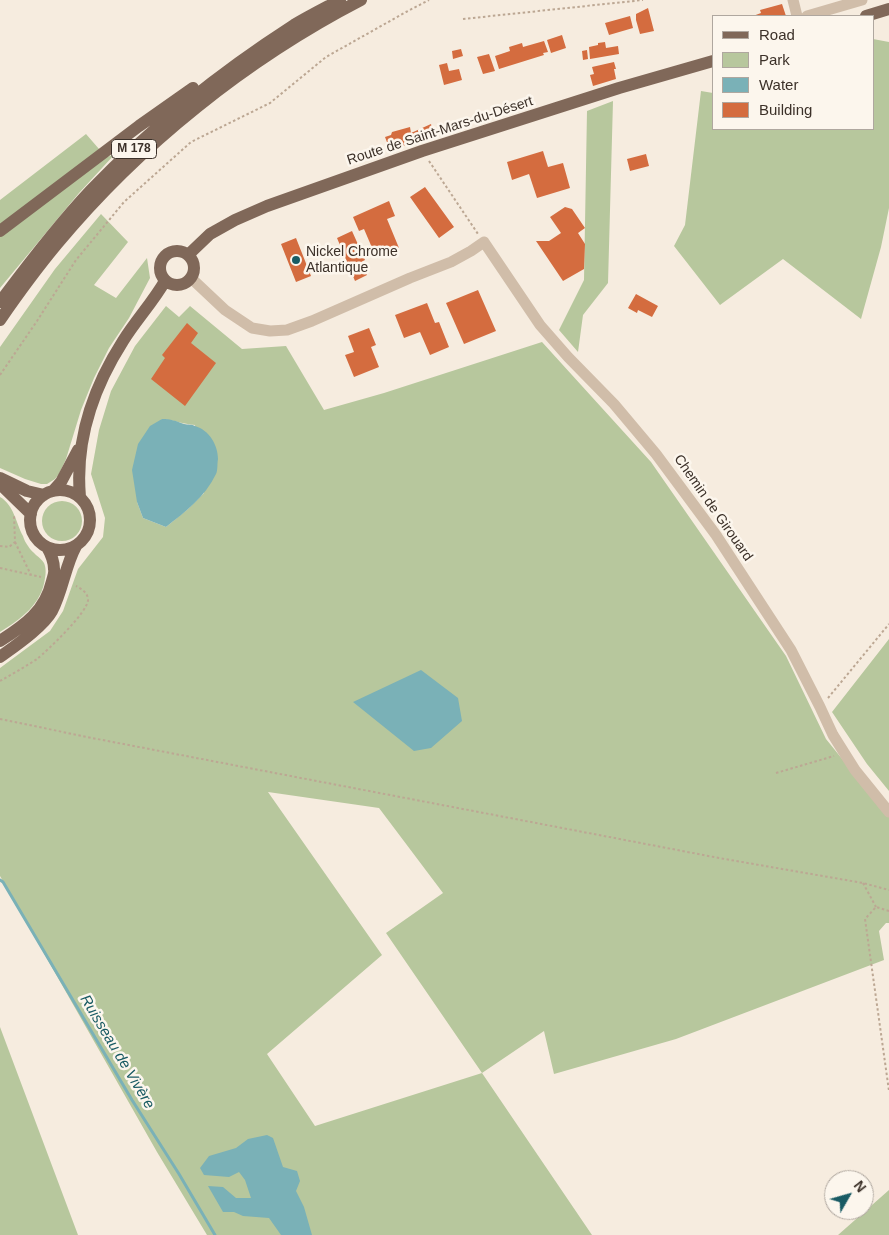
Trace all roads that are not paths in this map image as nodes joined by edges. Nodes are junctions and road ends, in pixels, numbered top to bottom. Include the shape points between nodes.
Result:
1 (340, 0) edge
2 (361, 0) edge
3 (793, 0) edge
4 (862, 0) edge
5 (889, 9) edge
6 (797, 15) edge
7 (810, 15) edge
8 (869, 15) edge
9 (295, 25) junction
10 (712, 61) edge
11 (0, 231) edge
12 (188, 255) junction
13 (191, 278) junction
14 (165, 281) junction
15 (0, 302) edge
16 (0, 320) edge
17 (82, 438) junction
18 (0, 478) edge
19 (0, 484) edge
20 (48, 493) junction
21 (80, 497) junction
22 (31, 514) junction
23 (76, 546) junction
24 (47, 547) junction
25 (0, 642) edge
26 (0, 657) edge
27 (889, 812) edge

1 - 9 main road
2 - 16 main road, M 178 via 271,53 169,130 108,188 58,243
3 - 6 street
4 - 7 street
5 - 8 main road
9 - 11 main road via 272,34 224,66
9 - 15 main road, M 178 via 204,89 128,154 42,246
10 - 12 main road, Route de Saint-Mars-du-Désert via 422,150 267,206 210,234
12 - 13 main road via 194,264
12 - 14 main road via 178,251 164,256 159,266
13 - 14 main road via 182,285
13 - 27 street, Chemin de Girouard via 224,310 252,328 287,330 451,262 484,242 540,325 656,454 716,535 791,650 833,736
14 - 17 main road via 122,341 89,412
17 - 20 main road via 65,476
17 - 21 main road
18 - 20 main road via 27,491
19 - 22 main road
20 - 21 main road via 63,490
20 - 22 main road via 38,500
21 - 23 main road via 90,513 90,522 88,532
22 - 24 main road via 31,528
23 - 24 main road via 67,550
23 - 26 main road via 51,613 34,631
24 - 25 main road via 55,571 42,608

